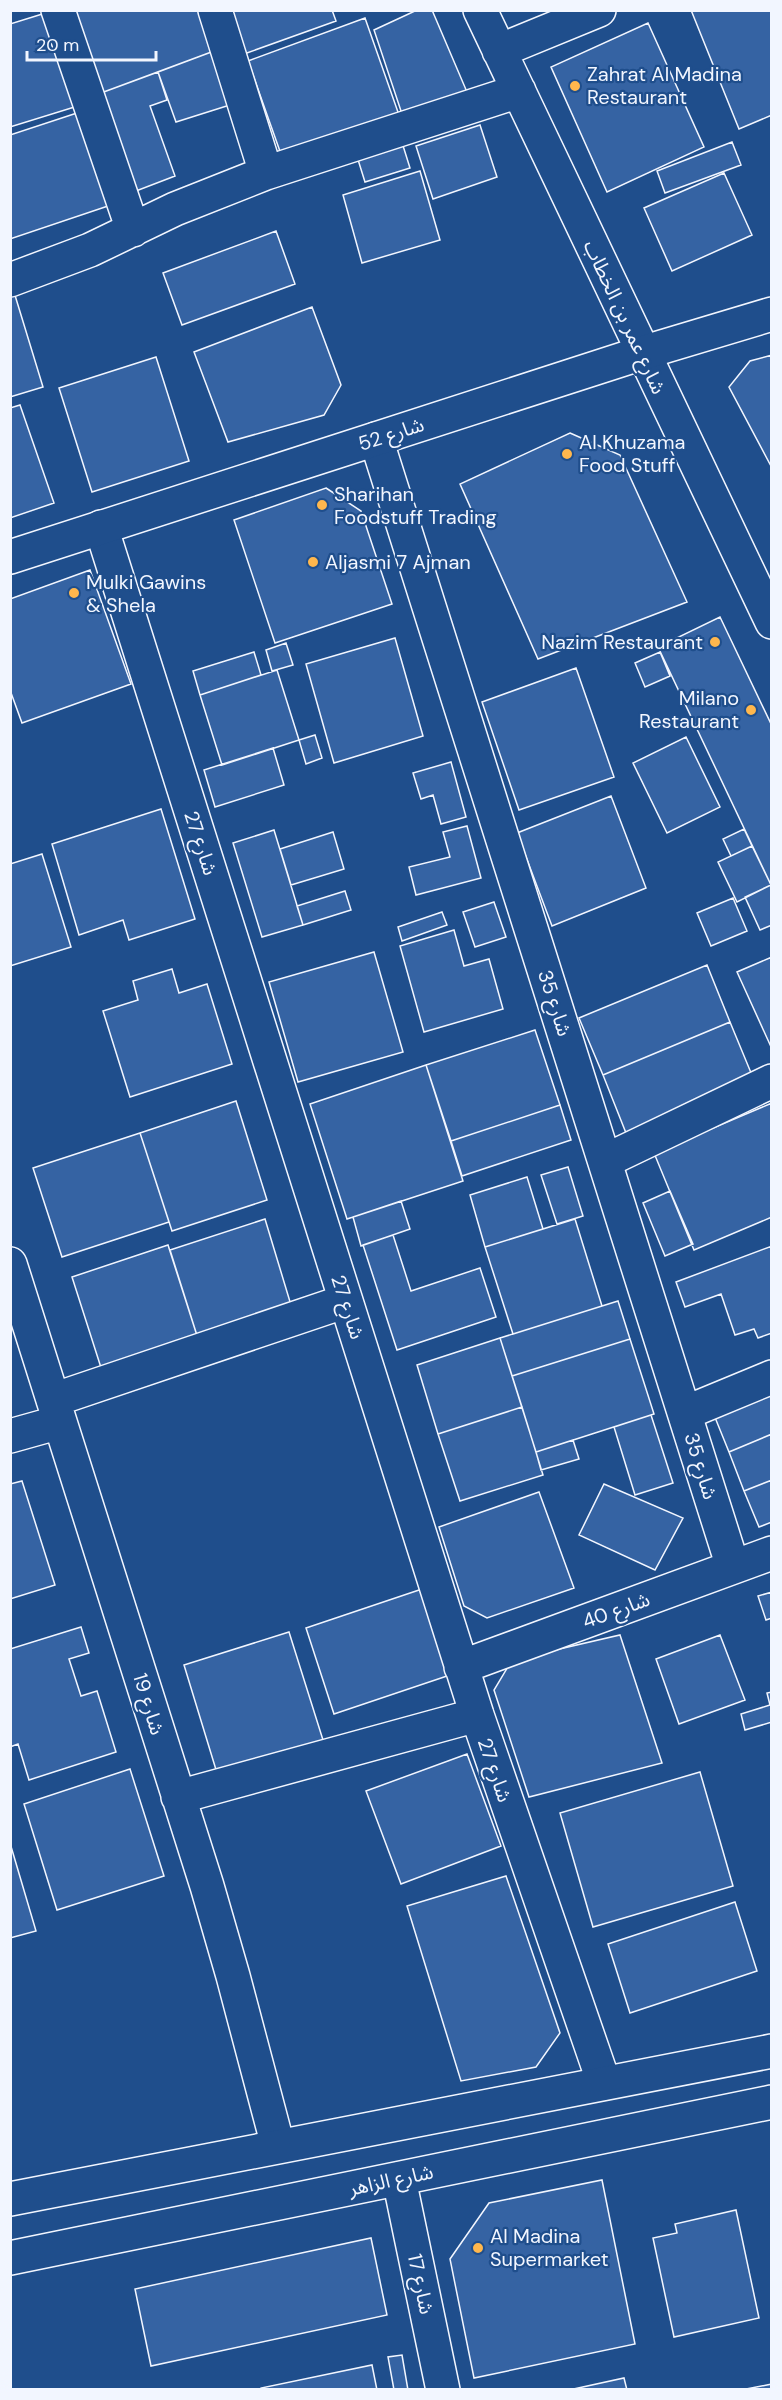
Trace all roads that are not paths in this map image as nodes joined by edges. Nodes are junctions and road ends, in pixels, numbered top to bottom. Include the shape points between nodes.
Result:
1 (58, 10) edge
2 (215, 10) edge
3 (480, 10) edge
4 (599, 10) edge
5 (499, 51) junction
6 (519, 92) junction
7 (266, 173) junction
8 (133, 230) junction
9 (10, 280) edge
10 (771, 314) edge
11 (642, 353) junction
12 (376, 439) junction
13 (101, 528) junction
14 (10, 557) edge
15 (771, 622) edge
16 (771, 1081) edge
17 (605, 1161) junction
18 (10, 1264) edge
19 (346, 1301) junction
20 (771, 1377) edge
21 (57, 1411) junction
22 (685, 1413) junction
23 (10, 1436) edge
24 (771, 1553) edge
25 (733, 1567) junction
26 (461, 1667) junction
27 (477, 1715) junction
28 (178, 1797) junction
29 (771, 2050) edge
30 (604, 2083) junction
31 (771, 2102) edge
32 (278, 2146) junction
33 (399, 2178) junction
34 (10, 2199) edge
35 (10, 2258) edge
36 (443, 2390) edge

1 - 8 street
2 - 7 street
3 - 5 street, شارع عمر بن الخطاب
4 - 5 street
5 - 6 street, شارع عمر بن الخطاب
6 - 7 street
6 - 11 street, شارع عمر بن الخطاب
7 - 8 street
8 - 9 street
10 - 11 street, شارع 52
11 - 12 street, شارع 52
11 - 15 street, شارع عمر بن الخطاب
12 - 13 street, شارع 52
12 - 17 street, شارع 35
13 - 14 street, شارع 52
13 - 19 street, شارع 27
16 - 17 street
17 - 22 street, شارع 35
18 - 21 street, شارع 19
19 - 21 street
19 - 26 street, شارع 27
20 - 22 street
21 - 23 street
21 - 28 street, شارع 19
22 - 25 street, شارع 35
24 - 25 street, شارع 40
25 - 26 street, شارع 40
26 - 27 street, شارع 27
27 - 28 street
27 - 30 street, شارع 27
28 - 32 street, شارع 19 via 233,1976
29 - 30 street
30 - 32 street
31 - 33 street, شارع الزاهر
32 - 34 street
33 - 35 street, شارع الزاهر
33 - 36 street, شارع 17

